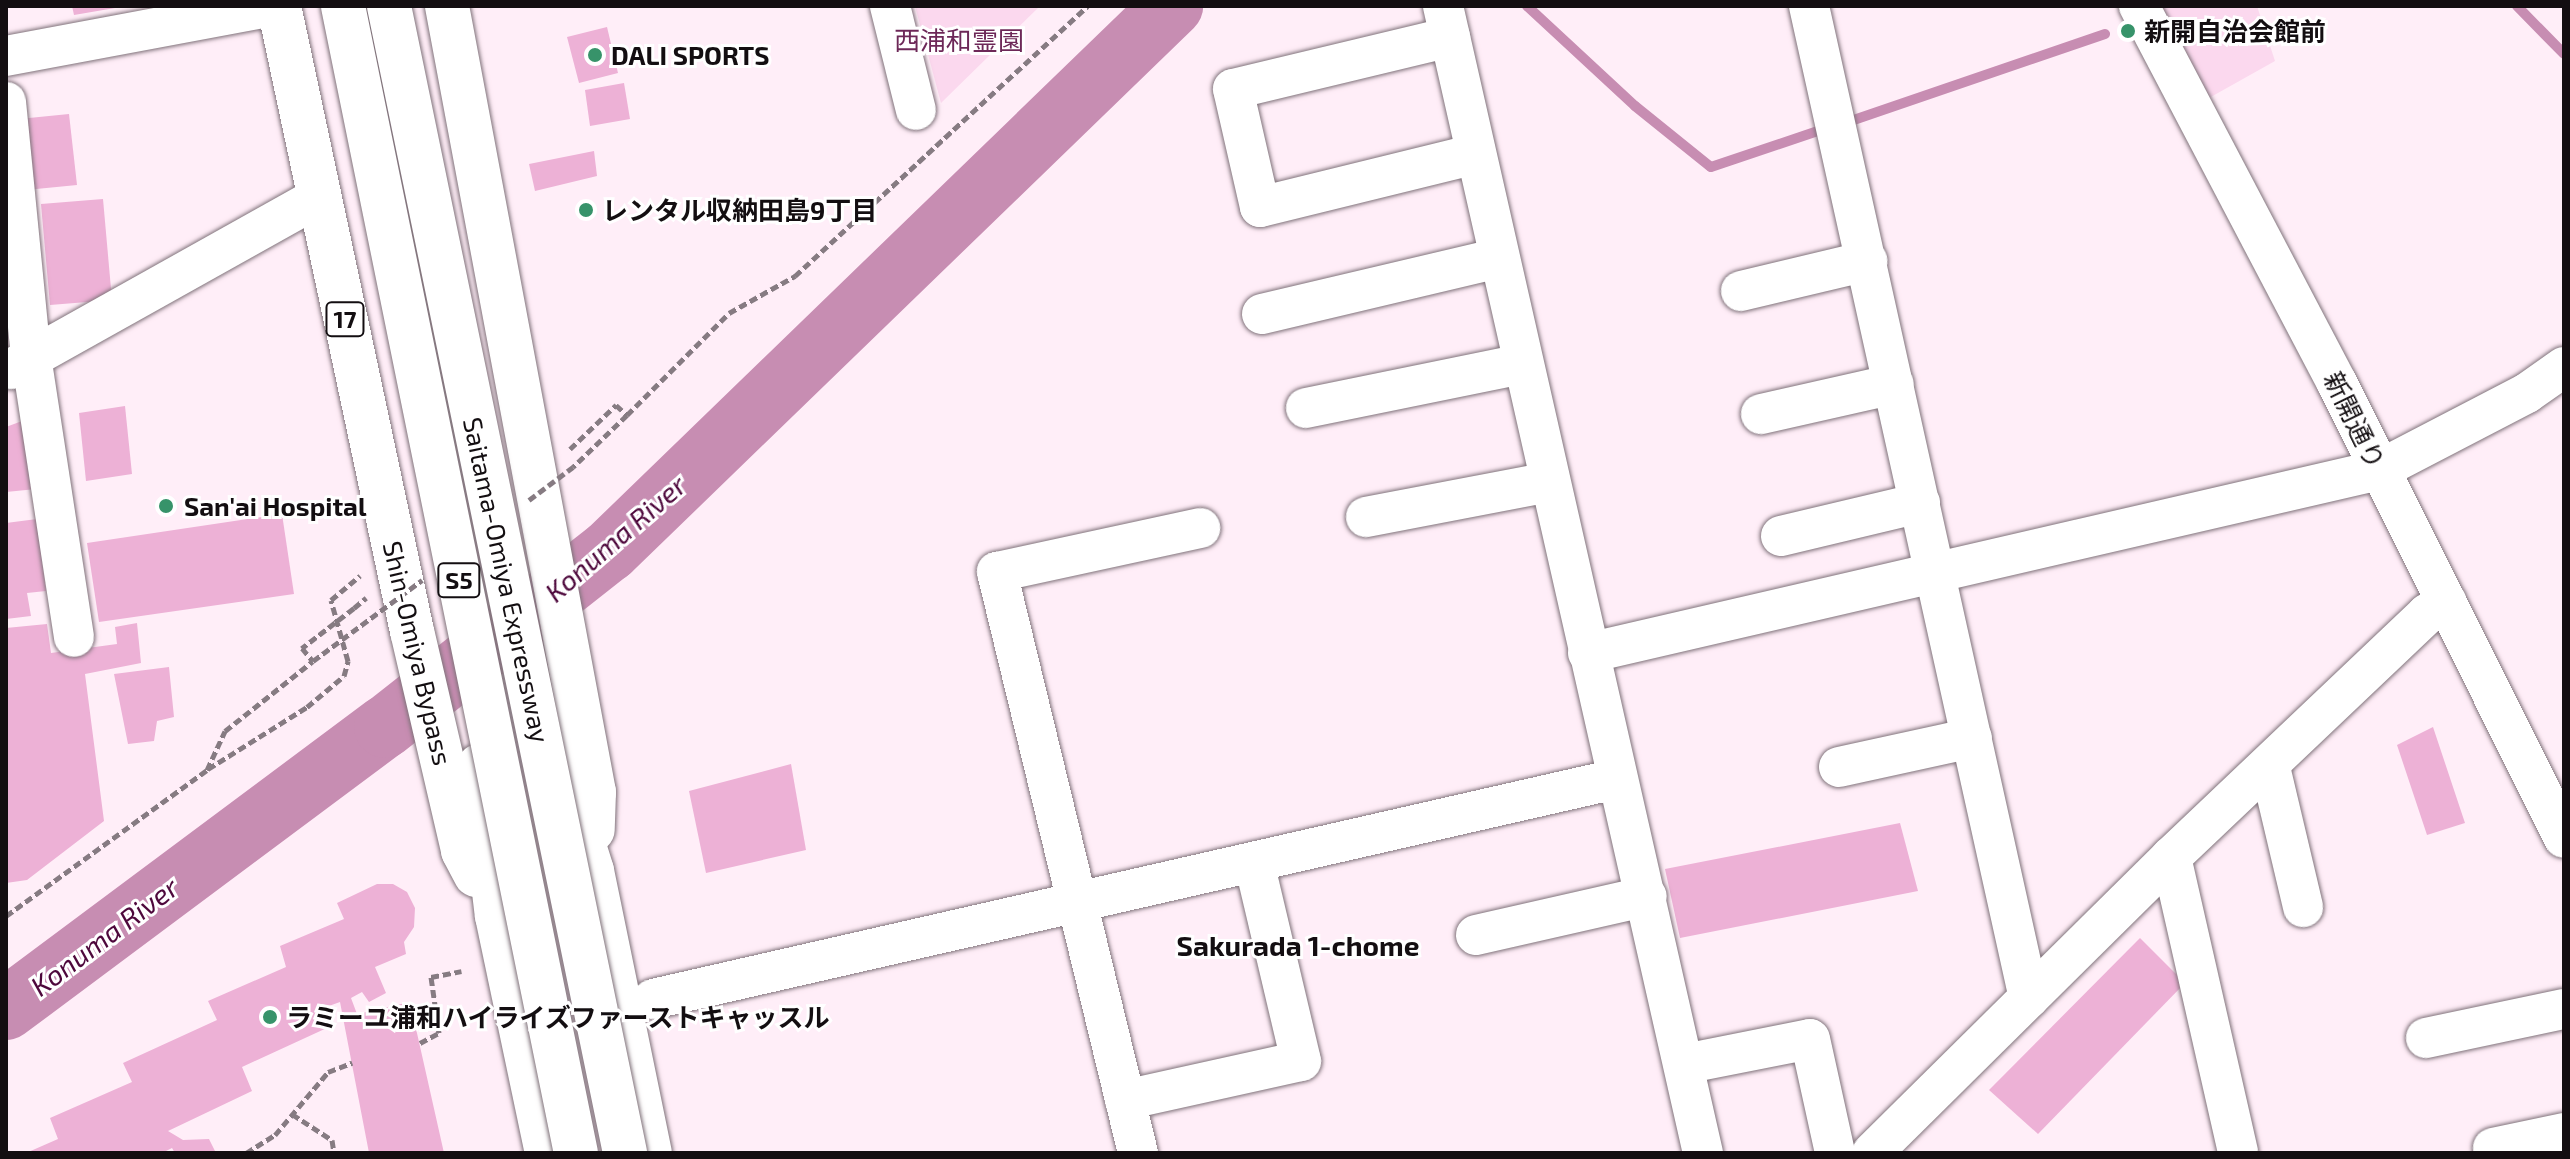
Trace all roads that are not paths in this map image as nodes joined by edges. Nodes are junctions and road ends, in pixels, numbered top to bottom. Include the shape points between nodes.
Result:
1 (276, 6) edge
2 (326, 6) edge
3 (343, 6) edge
4 (389, 6) edge
5 (402, 6) edge
6 (447, 6) edge
7 (890, 6) edge
8 (1809, 6) edge
9 (2139, 6) edge
10 (1446, 22) edge
11 (6, 56) edge
12 (6, 102) edge
13 (916, 110) dead end
14 (1476, 154) junction
15 (319, 197) junction
16 (12, 212) edge
17 (1499, 258) junction
18 (1867, 261) junction
19 (1741, 291) dead end
20 (1262, 314) dead end
21 (18, 364) edge
22 (1523, 364) junction
23 (2564, 367) edge
24 (1894, 384) junction
25 (1306, 408) dead end
26 (1761, 414) dead end
27 (2379, 470) junction
28 (1549, 482) junction
29 (1920, 503) junction
30 (1366, 517) dead end
31 (1200, 528) dead end
32 (1781, 536) dead end
33 (531, 546) junction
34 (1936, 574) junction
35 (2447, 602) junction
36 (429, 619) junction
37 (74, 637) dead end
38 (1588, 653) junction
39 (1972, 738) junction
40 (1839, 767) dead end
41 (2270, 767) junction
42 (1616, 779) junction
43 (2564, 838) edge
44 (2171, 857) junction
45 (1254, 862) junction
46 (1647, 896) junction
47 (1077, 902) junction
48 (2303, 907) dead end
49 (1476, 935) dead end
50 (2029, 998) junction
51 (653, 999) dead end
52 (2564, 1009) edge
53 (2426, 1038) dead end
54 (1684, 1064) junction
55 (1125, 1100) junction
56 (2564, 1133) edge
57 (2493, 1148) dead end
58 (547, 1153) edge
59 (576, 1153) edge
60 (625, 1153) edge
61 (650, 1153) edge
62 (1138, 1153) edge
63 (1703, 1153) edge
64 (1835, 1153) edge
65 (1872, 1153) edge
66 (2238, 1153) edge

1 - 11 street
1 - 15 highway, Shin-Omiya Bypass / 17
2 - 36 highway, Shin-Omiya Bypass / 17
3 - 59 highway, Saitama-Omiya Expressway / S5, bridge
4 - 60 highway, Saitama-Omiya Expressway / S5, bridge
5 - 33 highway
6 - 33 highway
7 - 13 street
8 - 18 street
9 - 27 street, 新開通り
10 - 14 street
10 - 14 street via 1233,89 1260,207
12 - 16 street
14 - 17 street
15 - 21 street
15 - 36 highway, Shin-Omiya Bypass / 17
16 - 21 street
17 - 20 street
17 - 22 street
18 - 19 street
18 - 24 street
21 - 37 street
22 - 25 street
22 - 28 street
23 - 27 street via 2527,393
24 - 26 street
24 - 29 street
27 - 34 street
27 - 35 street, 新開通り
28 - 30 street
28 - 38 street
29 - 32 street
29 - 34 street
31 - 47 street via 997,572
33 - 61 highway via 557,681 594,792 592,871
34 - 38 street
34 - 39 street
35 - 41 street via 2427,614
35 - 43 street, 新開通り
36 - 58 highway, Shin-Omiya Bypass / 17 via 459,757 463,851 497,916
38 - 42 street
39 - 40 street
39 - 50 street
41 - 44 street
41 - 48 street
42 - 45 street
42 - 46 street
44 - 50 street
44 - 66 street
45 - 47 street
45 - 55 street via 1301,1061
46 - 49 street
46 - 54 street
47 - 51 street
47 - 55 street
50 - 65 street
52 - 53 street
54 - 63 street
54 - 64 street via 1810,1039
55 - 62 street
56 - 57 street

